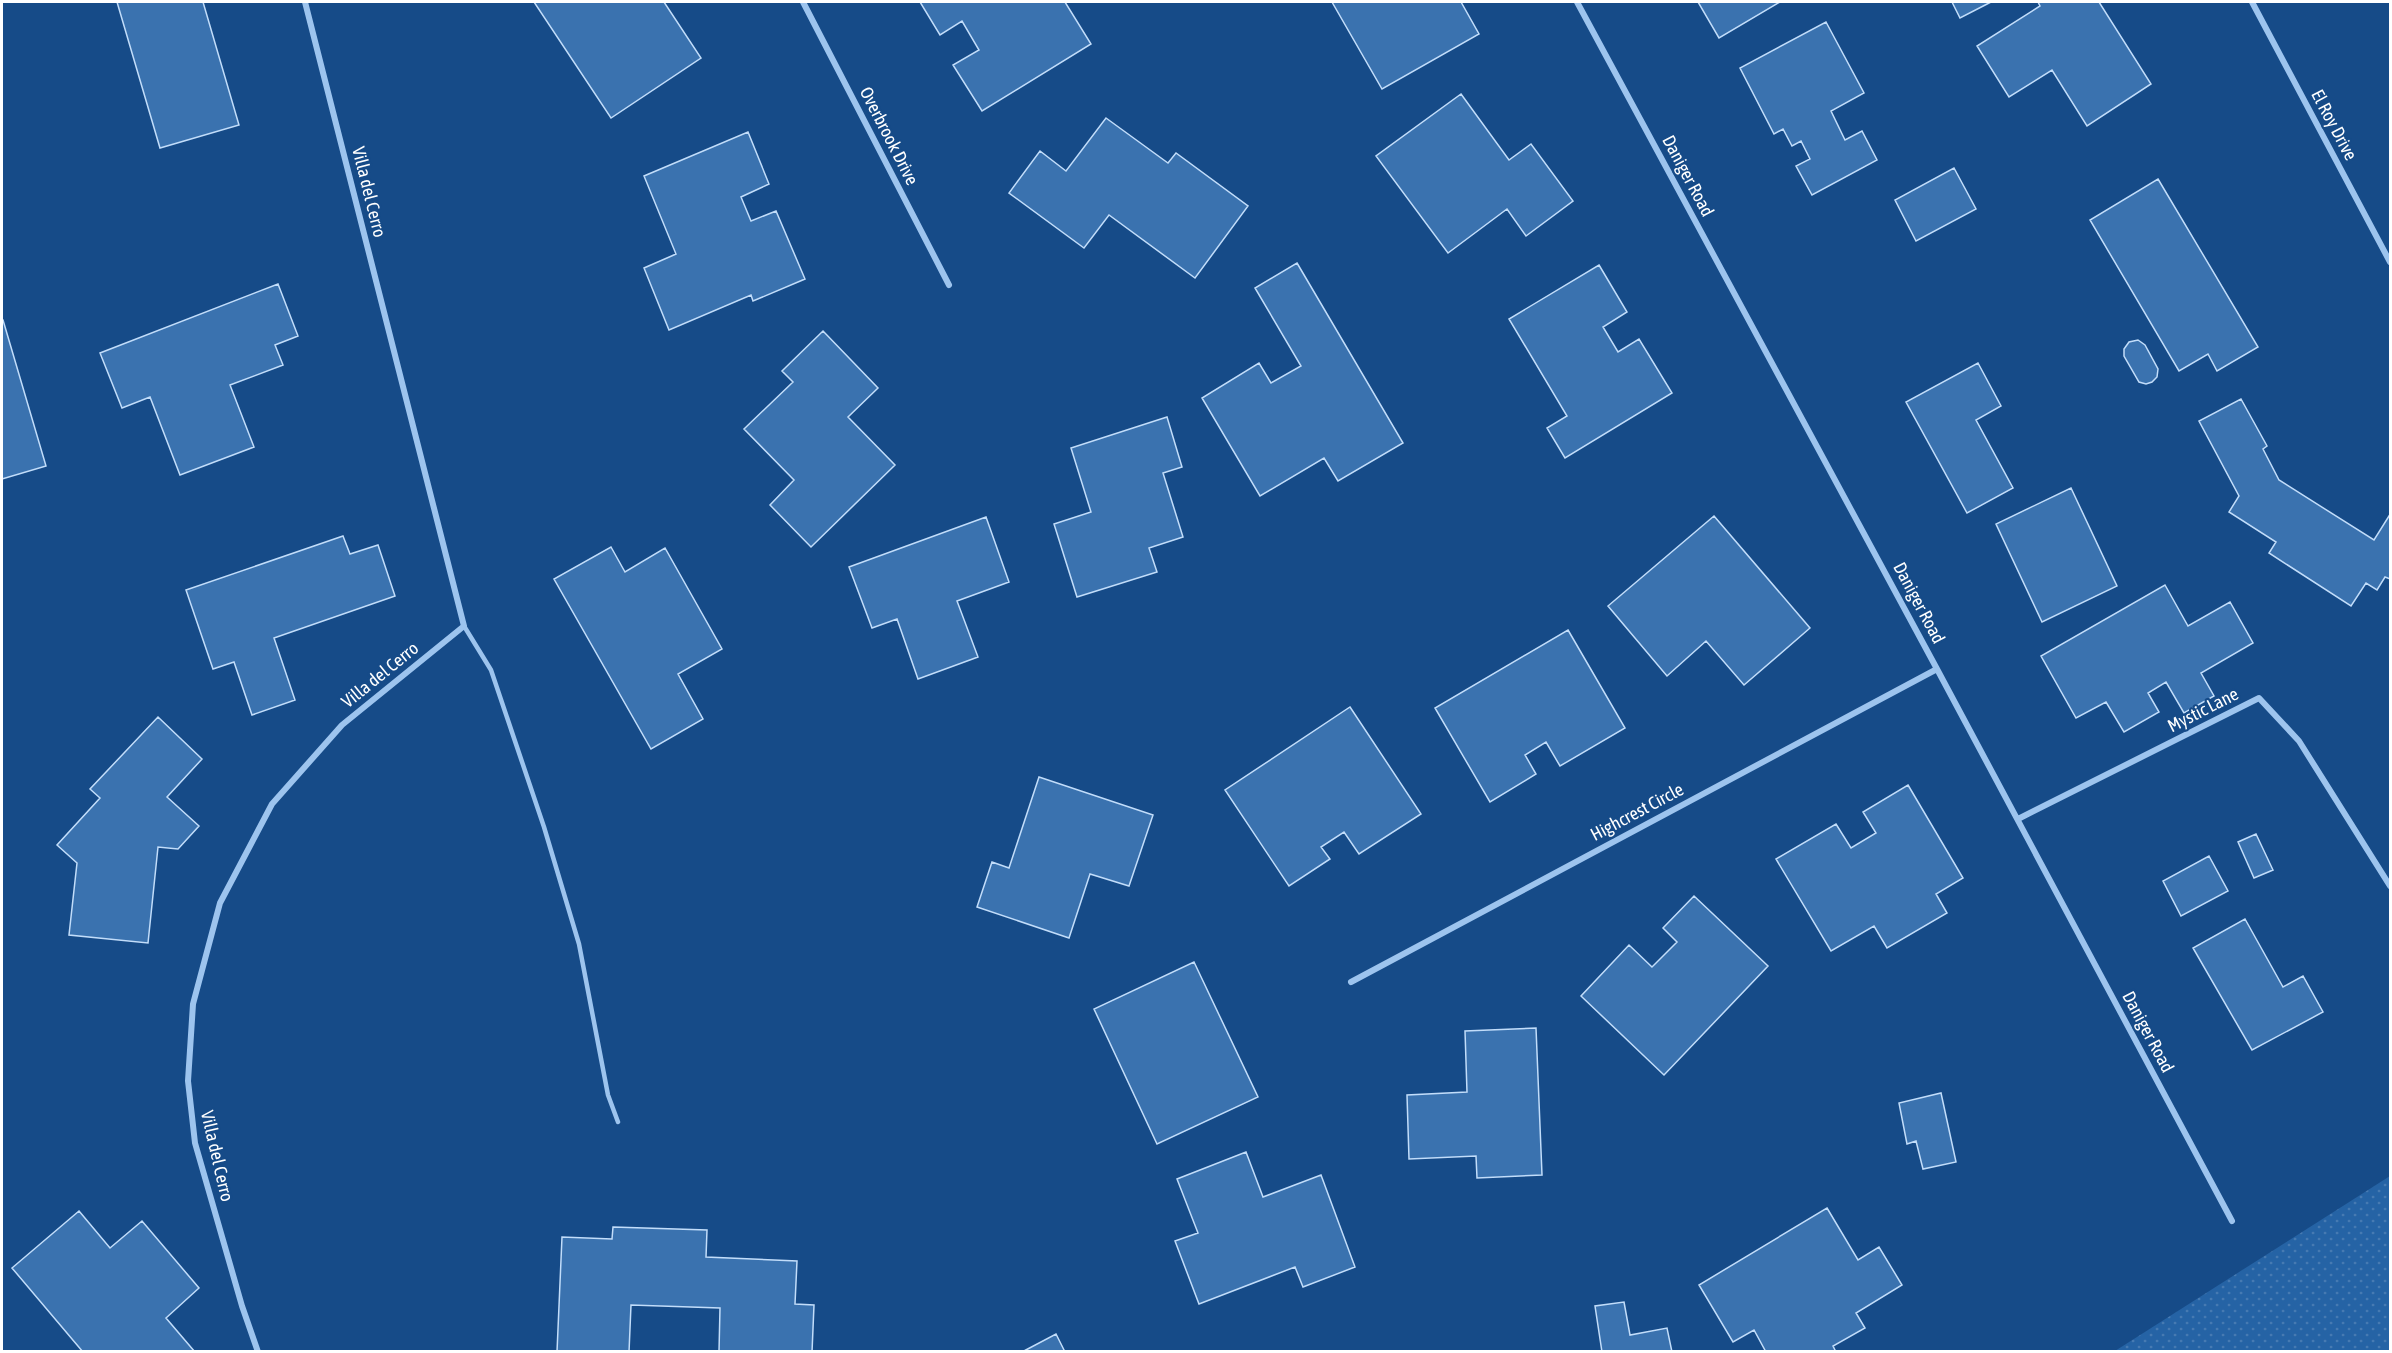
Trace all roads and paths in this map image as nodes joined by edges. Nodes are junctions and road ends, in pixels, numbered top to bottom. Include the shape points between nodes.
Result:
1 (305, 2) edge
2 (803, 2) edge
3 (1577, 2) edge
4 (2252, 2) edge
5 (2391, 262) edge
6 (949, 285) dead end
7 (464, 626) junction
8 (1938, 669) junction
9 (2018, 819) junction
10 (2391, 886) edge
11 (1351, 982) dead end
12 (618, 1122) dead end
13 (2232, 1221) dead end
14 (258, 1352) edge

1 - 7 street, Villa del Cerro
2 - 6 street, Overbrook Drive
3 - 8 street, Daniger Road
4 - 5 street, El Roy Drive
7 - 12 lane via 491,670 544,827 579,944 608,1095
7 - 14 street, Villa del Cerro via 342,725 272,804 220,903 193,1004 188,1082 195,1143
8 - 9 street, Daniger Road
8 - 11 street, Highcrest Circle
9 - 10 street, Mystic Lane via 2259,698 2299,741
9 - 13 street, Daniger Road

